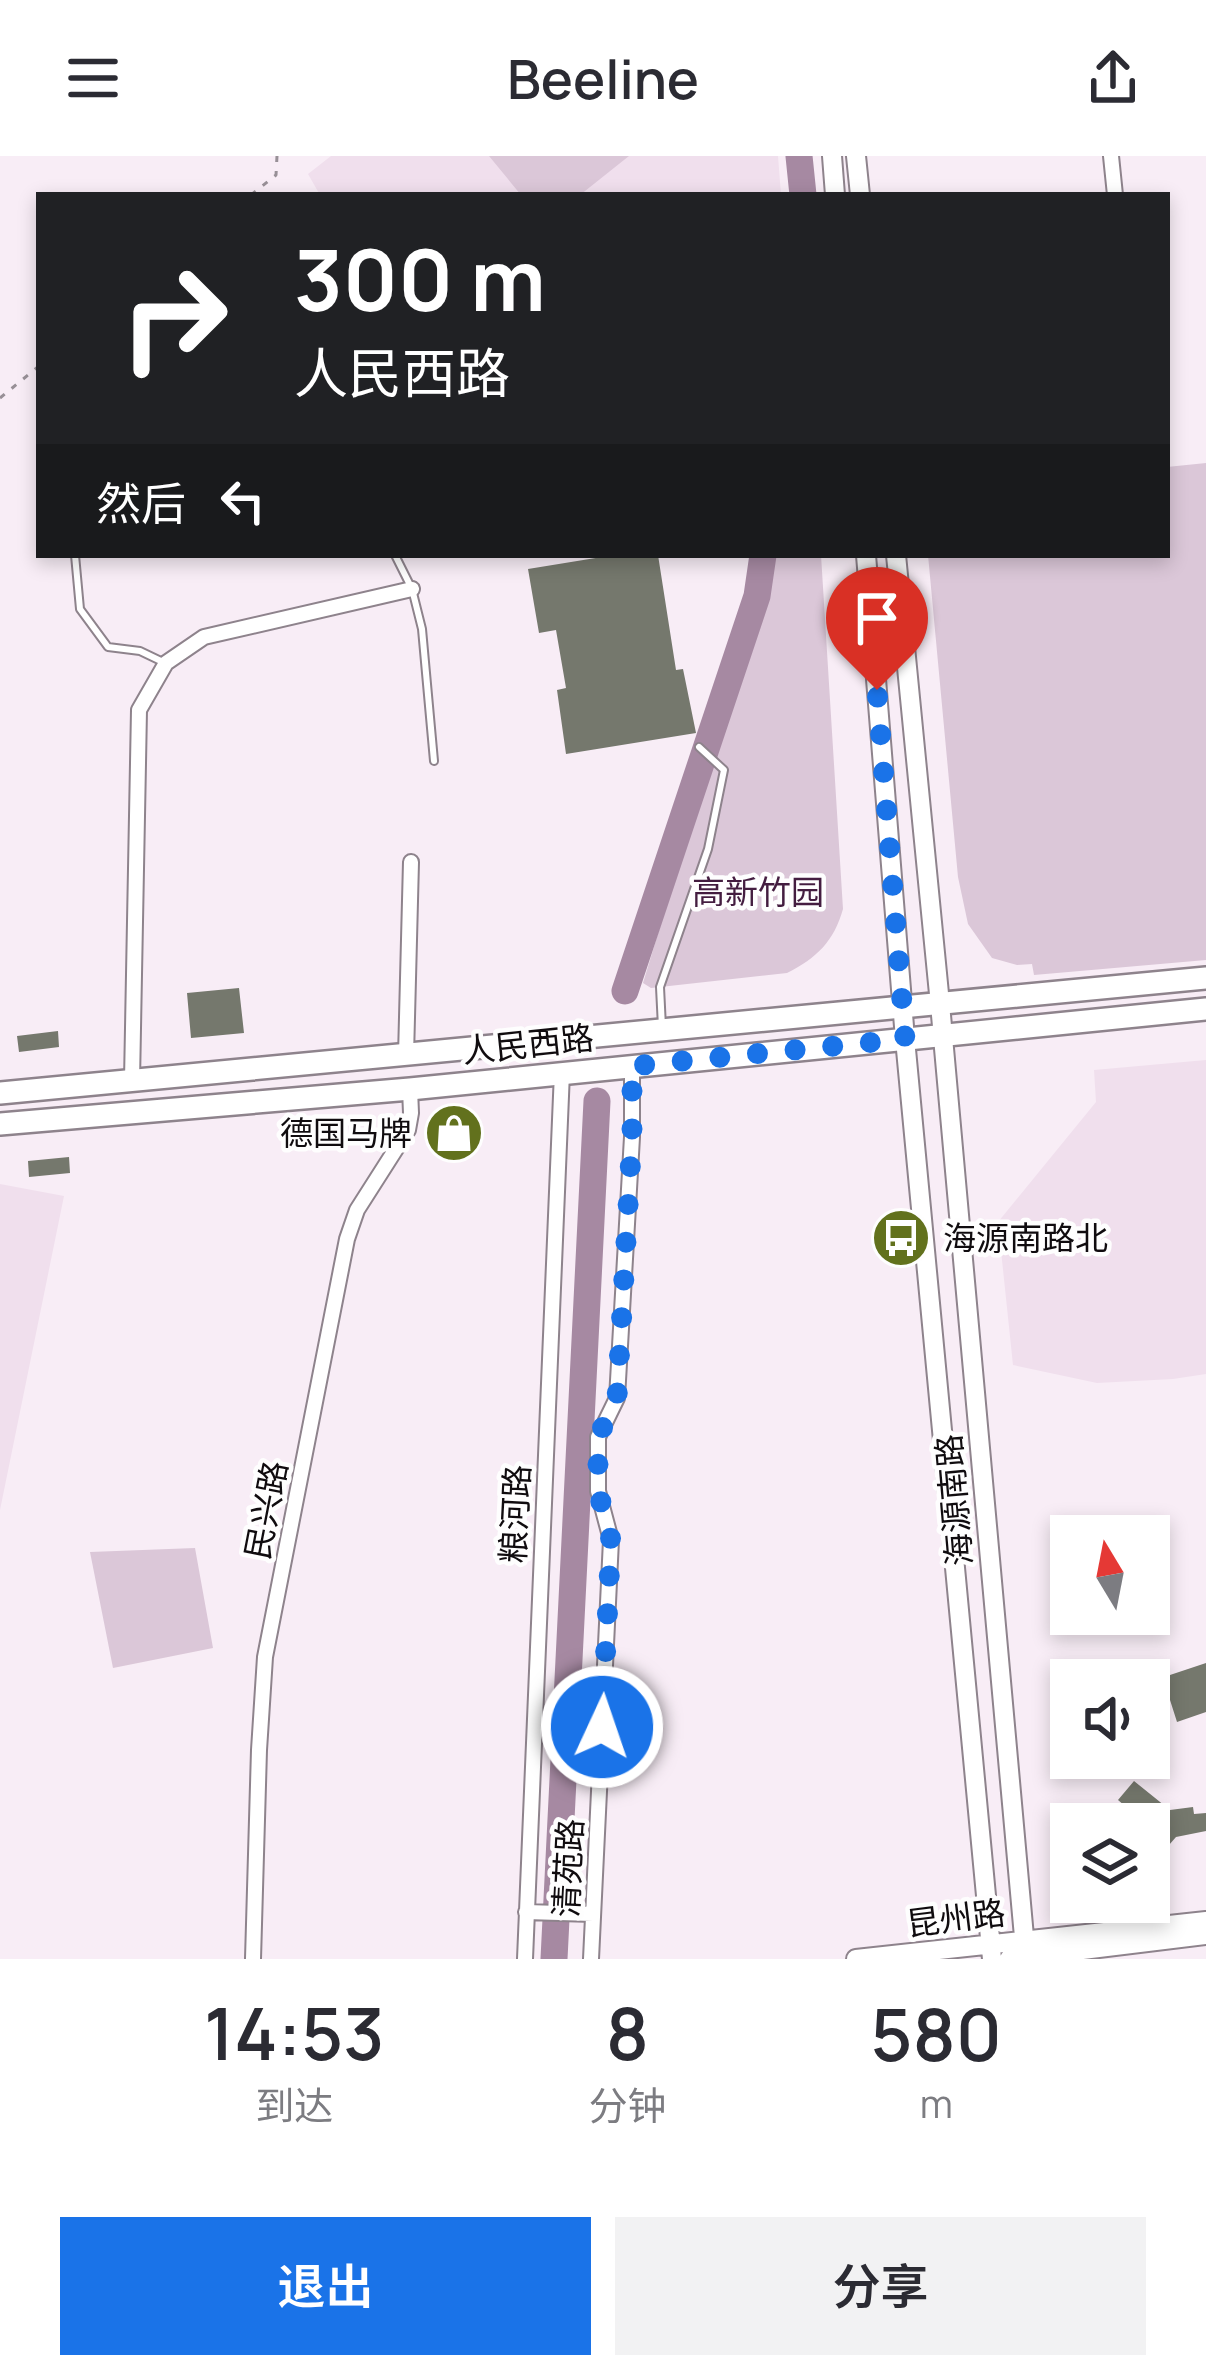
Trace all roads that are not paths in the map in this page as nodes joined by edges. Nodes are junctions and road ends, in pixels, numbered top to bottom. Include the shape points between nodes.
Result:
1 (832, 156) edge
2 (856, 156) edge
3 (1111, 156) edge
4 (835, 192) edge
5 (860, 192) edge
6 (1115, 192) edge
7 (75, 558) edge
8 (396, 558) edge
9 (866, 558) edge
10 (896, 558) edge
11 (412, 589) junction
12 (166, 663) junction
13 (699, 747) dead end
14 (434, 761) dead end
15 (411, 862) dead end
16 (1206, 978) edge
17 (940, 1004) junction
18 (902, 1006) junction
19 (1206, 1009) edge
20 (662, 1030) junction
21 (943, 1036) junction
22 (905, 1039) junction
23 (406, 1056) junction
24 (632, 1066) junction
25 (562, 1072) junction
26 (132, 1081) junction
27 (410, 1090) junction
28 (0, 1093) edge
29 (0, 1124) edge
30 (526, 1912) junction
31 (593, 1915) junction
32 (1206, 1921) edge
33 (1206, 1935) edge
34 (992, 1952) edge
35 (1021, 1954) edge
36 (253, 1959) edge
37 (524, 1959) edge
38 (591, 1959) edge
39 (856, 1959) edge

1 - 4 main road
2 - 5 main road
3 - 6 street
7 - 12 lane via 80,609 108,647
8 - 11 lane
9 - 18 main road, 海源南路
10 - 17 main road, 海源南路
11 - 12 street via 204,637
11 - 14 lane
12 - 26 street via 139,710
13 - 20 lane via 724,770 708,849 660,987
15 - 23 street
16 - 17 main road, 人民西路
17 - 18 main road, 人民西路
17 - 21 main road, 海源南路
18 - 20 main road, 人民西路
18 - 22 main road, 海源南路
19 - 21 main road, 人民西路
20 - 23 main road, 人民西路
21 - 22 main road, 人民西路
21 - 35 main road, 海源南路
22 - 24 main road, 人民西路
22 - 34 main road, 海源南路
23 - 26 main road, 人民西路
24 - 25 main road, 人民西路
24 - 31 street, 清苑路 via 617,1398 598,1437 598,1491 611,1540
25 - 27 main road, 人民西路
25 - 30 street, 粮河路
26 - 28 main road, 人民西路
27 - 29 main road, 人民西路
27 - 36 street, 民兴路 via 408,1130 347,1239 265,1657
30 - 31 street
30 - 37 street, 粮河路
31 - 38 street, 清苑路
32 - 35 main road, 昆州路
33 - 35 main road, 昆州路
34 - 35 main road, 昆州路
34 - 39 main road, 昆州路

